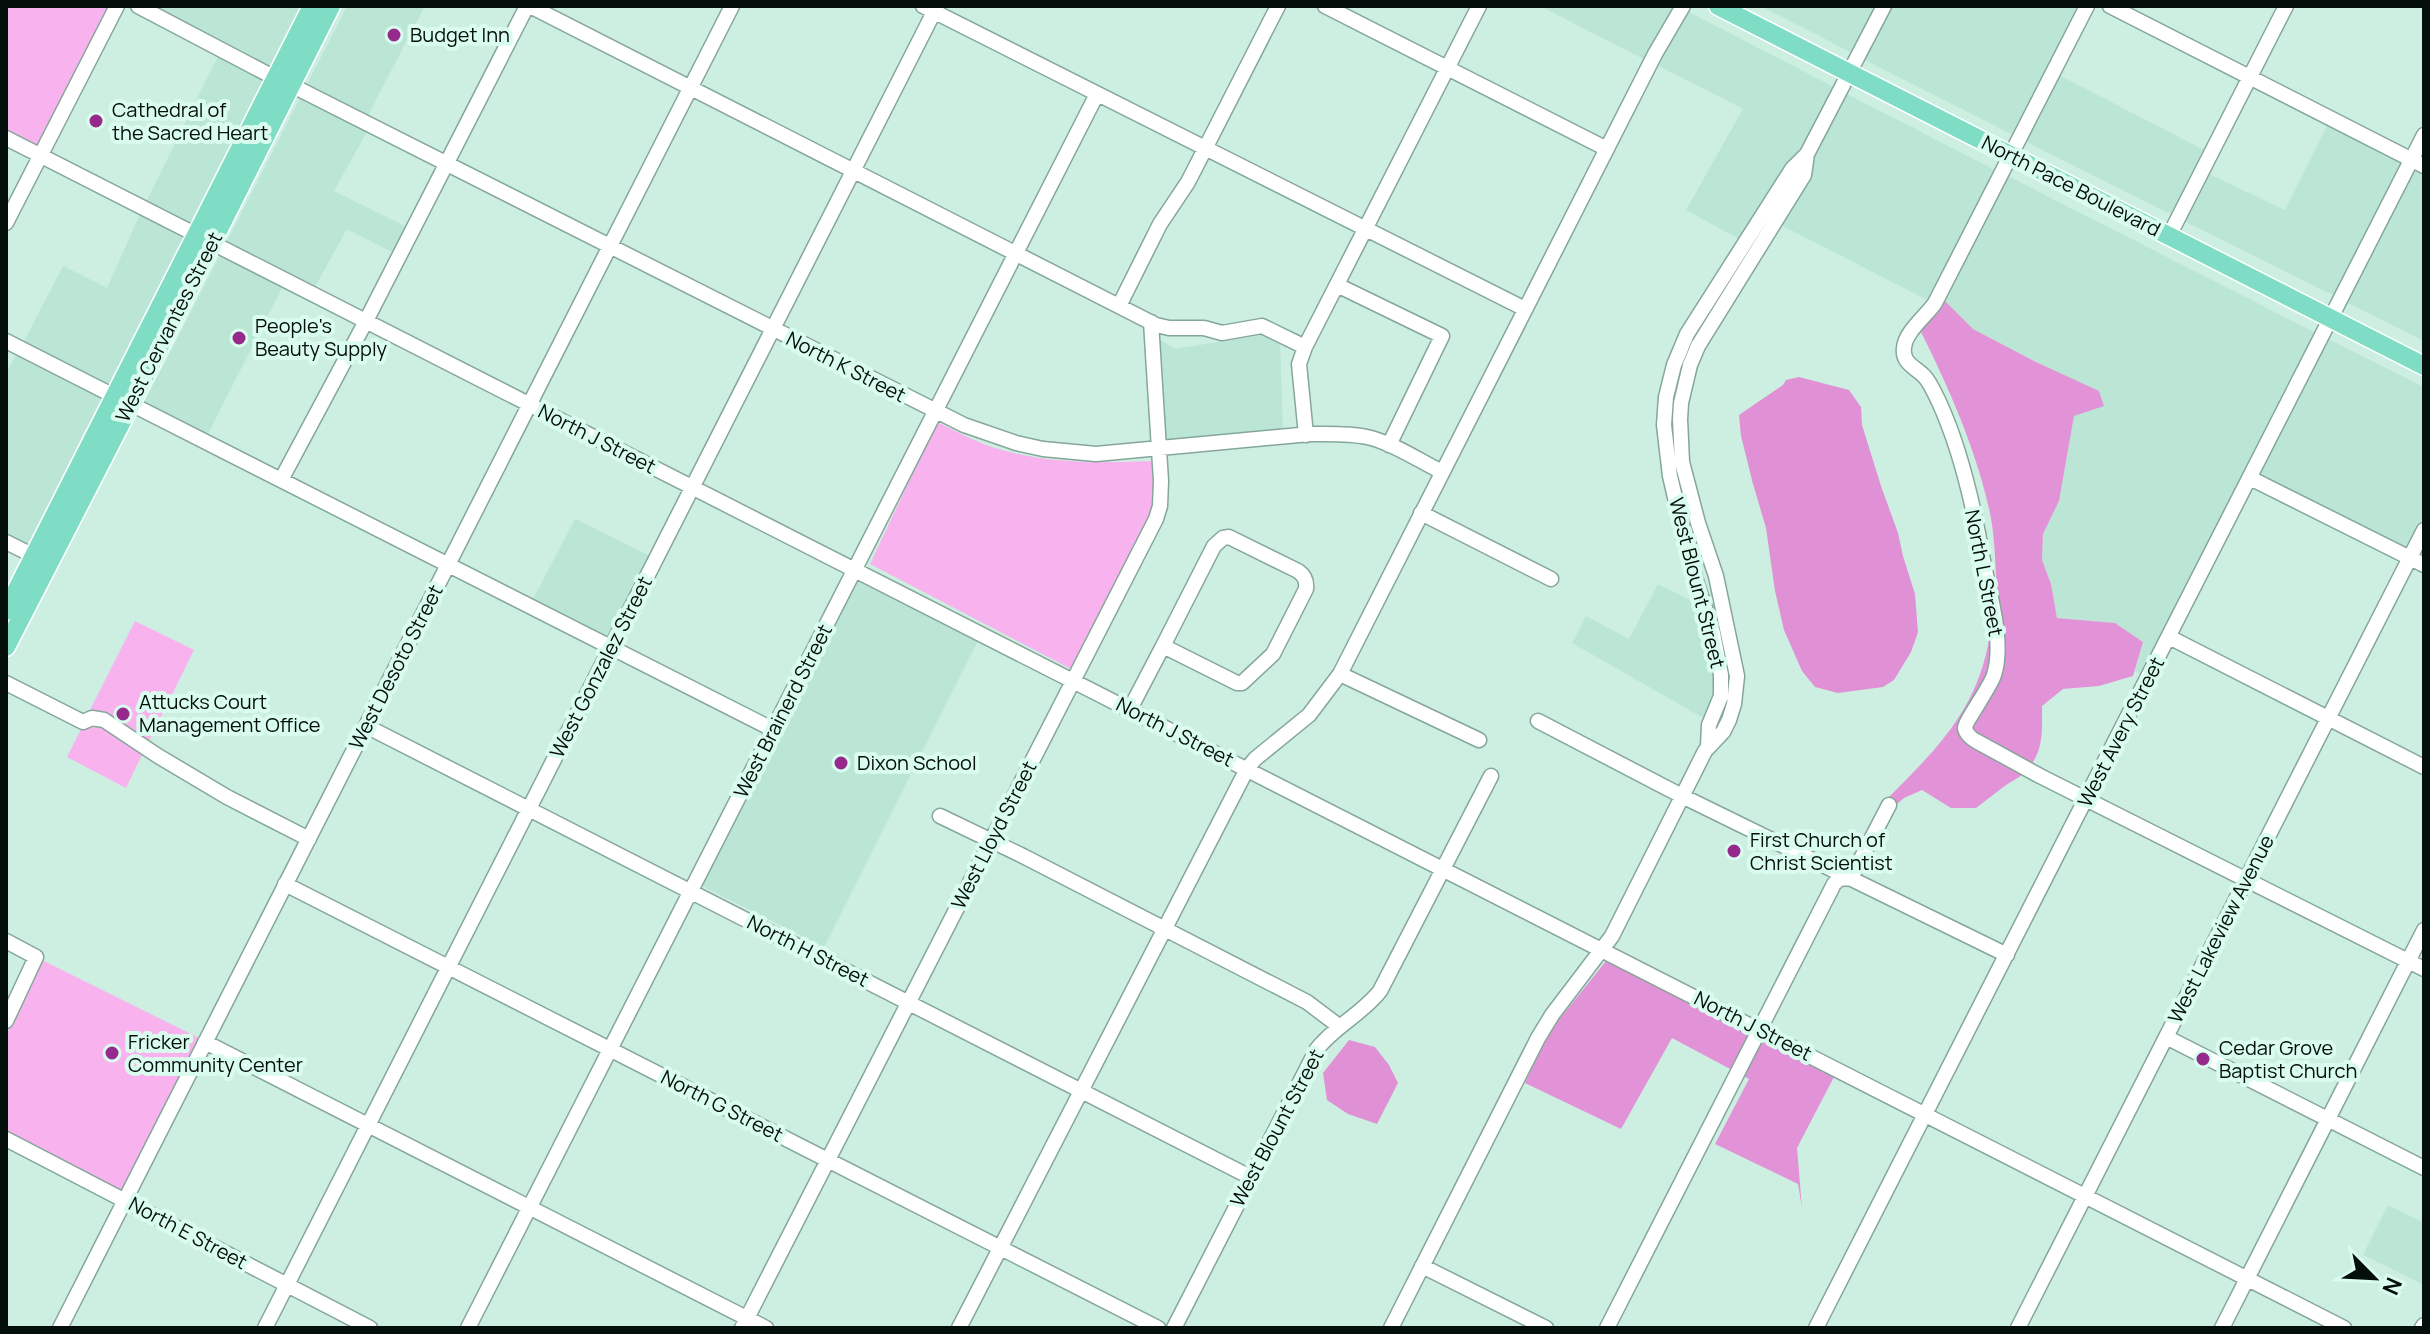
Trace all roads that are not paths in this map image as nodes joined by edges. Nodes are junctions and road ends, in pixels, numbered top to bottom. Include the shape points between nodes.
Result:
1 (117, 6) edge
2 (138, 6) edge
3 (312, 6) edge
4 (331, 6) edge
5 (529, 6) edge
6 (732, 6) edge
7 (1278, 6) edge
8 (1325, 6) edge
9 (1479, 6) edge
10 (1683, 6) edge
11 (1718, 6) edge
12 (1884, 6) edge
13 (2087, 6) edge
14 (2110, 6) edge
15 (2286, 6) edge
16 (932, 8) edge
17 (1447, 68) junction
18 (1848, 73) junction
19 (2250, 78) junction
20 (283, 81) junction
21 (691, 87) junction
22 (1097, 94) junction
23 (2424, 135) edge
24 (6, 138) edge
25 (1204, 148) junction
26 (1607, 149) junction
27 (2010, 155) junction
28 (41, 156) junction
29 (447, 163) junction
30 (2418, 163) edge
31 (853, 171) junction
32 (6, 223) edge
33 (1365, 229) junction
34 (2169, 236) junction
35 (204, 240) junction
36 (610, 247) junction
37 (1015, 254) junction
38 (1337, 285) junction
39 (1119, 306) junction
40 (1525, 309) junction
41 (2330, 319) junction
42 (366, 321) junction
43 (1151, 322) junction
44 (772, 330) junction
45 (6, 341) edge
46 (1305, 347) junction
47 (2424, 366) edge
48 (123, 400) junction
49 (529, 405) junction
50 (935, 411) junction
51 (1306, 435) junction
52 (1389, 445) junction
53 (1159, 449) junction
54 (1442, 472) junction
55 (2250, 478) junction
56 (281, 480) junction
57 (692, 487) junction
58 (1421, 513) junction
59 (2424, 530) edge
60 (6, 542) edge
61 (34, 556) junction
62 (2410, 557) junction
63 (448, 565) junction
64 (2424, 565) edge
65 (855, 570) junction
66 (1551, 579) dead end
67 (18, 588) junction
68 (6, 611) edge
69 (6, 630) edge
70 (2169, 637) junction
71 (1163, 646) junction
72 (6, 647) edge
73 (611, 647) junction
74 (1340, 674) junction
75 (1074, 681) junction
76 (6, 683) edge
77 (1130, 709) junction
78 (2328, 719) junction
79 (1538, 721) dead end
80 (366, 726) junction
81 (774, 730) junction
82 (1479, 740) dead end
83 (2424, 767) edge
84 (1247, 769) junction
85 (1491, 776) dead end
86 (1682, 796) junction
87 (2087, 799) junction
88 (1889, 805) dead end
89 (529, 809) junction
90 (940, 816) dead end
91 (309, 839) junction
92 (991, 840) junction
93 (1444, 869) junction
94 (1851, 878) junction
95 (2247, 879) junction
96 (285, 884) junction
97 (690, 892) junction
98 (1165, 929) junction
99 (2424, 930) edge
100 (6, 941) edge
101 (1602, 949) junction
102 (2007, 955) junction
103 (2408, 961) junction
104 (449, 967) junction
105 (2424, 969) edge
106 (908, 1002) junction
107 (6, 1021) edge
108 (1340, 1027) junction
109 (1761, 1030) junction
110 (2166, 1037) junction
111 (205, 1042) junction
112 (610, 1049) junction
113 (1080, 1089) junction
114 (1925, 1114) junction
115 (2328, 1119) junction
116 (368, 1126) junction
117 (6, 1139) edge
118 (828, 1160) junction
119 (2424, 1168) edge
120 (1250, 1177) junction
121 (2085, 1196) junction
122 (125, 1200) junction
123 (530, 1208) junction
124 (1000, 1247) junction
125 (1422, 1266) junction
126 (2247, 1279) junction
127 (287, 1285) junction
128 (745, 1323) edge
129 (60, 1328) edge
130 (265, 1328) edge
131 (370, 1328) edge
132 (468, 1328) edge
133 (766, 1328) edge
134 (959, 1328) edge
135 (1158, 1328) edge
136 (1174, 1328) edge
137 (1391, 1328) edge
138 (1546, 1328) edge
139 (1607, 1328) edge
140 (1816, 1328) edge
141 (2018, 1328) edge
142 (2222, 1328) edge
143 (2344, 1328) edge

1 - 28 street
2 - 20 street, North K Street
3 - 20 main road, West Cervantes Street
4 - 20 main road, West Cervantes Street
5 - 21 street
5 - 29 street
6 - 21 street, West Desoto Street
7 - 25 street
8 - 17 street
9 - 17 street
10 - 26 street
11 - 18 main road, North Pace Boulevard
12 - 18 street, West Blount Street
13 - 27 street
14 - 19 street
15 - 19 street
16 - 22 street
16 - 31 street, West Gonzalez Street
17 - 26 street
17 - 33 street
18 - 27 main road, North Pace Boulevard
18 - 86 street, West Blount Street via 1807,154 1792,169 1720,294 1687,334 1669,382 1664,425 1690,562 1720,665 1721,696 1709,725 1708,746
19 - 30 street
19 - 34 street
20 - 29 street, North K Street
20 - 35 main road, West Cervantes Street
21 - 31 street
21 - 36 street, West Desoto Street
22 - 25 street
22 - 37 street, West Brainerd Street
23 - 30 street, West Avery Street
24 - 28 street, North J Street
25 - 33 street
25 - 39 street
26 - 40 street
27 - 34 main road, North Pace Boulevard
27 - 87 street, North L Street via 1935,303 1906,340 1904,356 1925,377 1959,454 1998,645 1994,676 1965,728 1976,741
28 - 32 street
28 - 35 street, North J Street
29 - 36 street, North K Street
29 - 42 street
30 - 41 street, West Avery Street
31 - 37 street
31 - 44 street, West Gonzalez Street
33 - 38 street
33 - 40 street
34 - 41 main road, North Pace Boulevard
35 - 42 street, North J Street
35 - 48 main road, West Cervantes Street
36 - 44 street, North K Street
36 - 49 street, West Desoto Street
37 - 39 street
37 - 50 street, West Brainerd Street
38 - 46 street
38 - 52 street via 1442,336
39 - 43 street
40 - 54 street
41 - 47 main road, North Pace Boulevard
41 - 55 street, West Avery Street
42 - 49 street, North J Street
42 - 56 street
43 - 46 street via 1222,333 1262,326
43 - 53 street, West Lloyd Street
44 - 50 street, North K Street
44 - 57 street, West Gonzalez Street
45 - 48 street
46 - 51 street via 1299,364
48 - 56 street
48 - 61 main road, West Cervantes Street
48 - 72 main road, West Cervantes Street
49 - 57 street, North J Street
49 - 63 street, West Desoto Street
50 - 53 street, North K Street via 990,435 1043,449 1096,454
50 - 65 street, West Brainerd Street
51 - 52 street, North K Street via 1368,437
51 - 53 street, North K Street
52 - 54 street, North K Street
53 - 75 street, West Lloyd Street via 1162,493 1156,519
54 - 58 street
55 - 62 street
55 - 70 street, West Avery Street
56 - 63 street
57 - 65 street, North J Street
57 - 73 street, West Gonzalez Street
58 - 66 street
58 - 74 street
59 - 62 street, West Lakeview Avenue
60 - 61 street
61 - 67 main road, West Cervantes Street
62 - 64 street
62 - 78 street, West Lakeview Avenue
63 - 73 street
63 - 80 street, West Desoto Street
65 - 75 street, North J Street
65 - 81 street, West Brainerd Street
67 - 68 main road, West Cervantes Street
67 - 69 main road via 18,603
70 - 78 street
70 - 87 street, West Avery Street
71 - 71 street via 1223,538 1235,539 1305,578 1306,589 1273,654 1242,683
71 - 77 street
73 - 81 street
73 - 89 street, West Gonzalez Street
74 - 82 street
74 - 84 street via 1309,715
75 - 77 street, North J Street
75 - 92 street, West Lloyd Street
76 - 91 street via 83,722 104,720 227,797
77 - 84 street, North J Street
78 - 83 street
78 - 95 street, West Lakeview Avenue
79 - 86 street
80 - 89 street, North H Street
80 - 91 street, West Desoto Street
81 - 97 street, West Brainerd Street
84 - 93 street, North J Street
84 - 98 street
85 - 93 street, West Blount Street
86 - 94 street
86 - 101 street, West Blount Street
87 - 95 street, North L Street
87 - 102 street, West Avery Street
88 - 94 street
89 - 97 street, North H Street
89 - 104 street, West Gonzalez Street
90 - 92 street
91 - 96 street, West Desoto Street
92 - 98 street
92 - 106 street, West Lloyd Street
93 - 101 street, North J Street
93 - 108 street, West Blount Street via 1380,991
94 - 102 street
94 - 109 street via 1834,884
95 - 103 street, North L Street
95 - 110 street, West Lakeview Avenue
96 - 104 street, North G Street
96 - 111 street, West Desoto Street
97 - 106 street, North H Street
97 - 112 street, West Brainerd Street
98 - 108 street via 1307,1002
98 - 113 street
99 - 103 street
100 - 107 street via 36,957
101 - 109 street, North J Street
101 - 125 street, West Blount Street via 1538,1038
102 - 114 street, West Avery Street
103 - 105 street, North L Street
103 - 115 street
104 - 112 street, North G Street
104 - 116 street, West Gonzalez Street
106 - 113 street, North H Street
106 - 118 street, West Lloyd Street
108 - 120 street, West Blount Street via 1317,1049
109 - 114 street, North J Street
109 - 139 street
110 - 115 street
110 - 121 street, West Lakeview Avenue
111 - 116 street
111 - 122 street, West Desoto Street
112 - 118 street, North G Street
112 - 123 street, West Brainerd Street
113 - 120 street, North H Street
113 - 124 street
114 - 121 street, North J Street
114 - 140 street, West Avery Street
115 - 119 street
115 - 126 street
116 - 123 street
116 - 127 street, West Gonzalez Street
117 - 122 street, North E Street
118 - 124 street, North G Street
118 - 128 street, West Lloyd Street
120 - 136 street, West Blount Street
121 - 126 street, North J Street
121 - 141 street, West Lakeview Avenue
122 - 127 street, North E Street
122 - 129 street, West Desoto Street
123 - 128 street
123 - 132 street, West Brainerd Street
124 - 134 street
124 - 135 street, North G Street
125 - 137 street, West Blount Street
125 - 138 street
126 - 142 street
126 - 143 street, North J Street
127 - 130 street, West Gonzalez Street
127 - 131 street, North E Street
128 - 133 street

